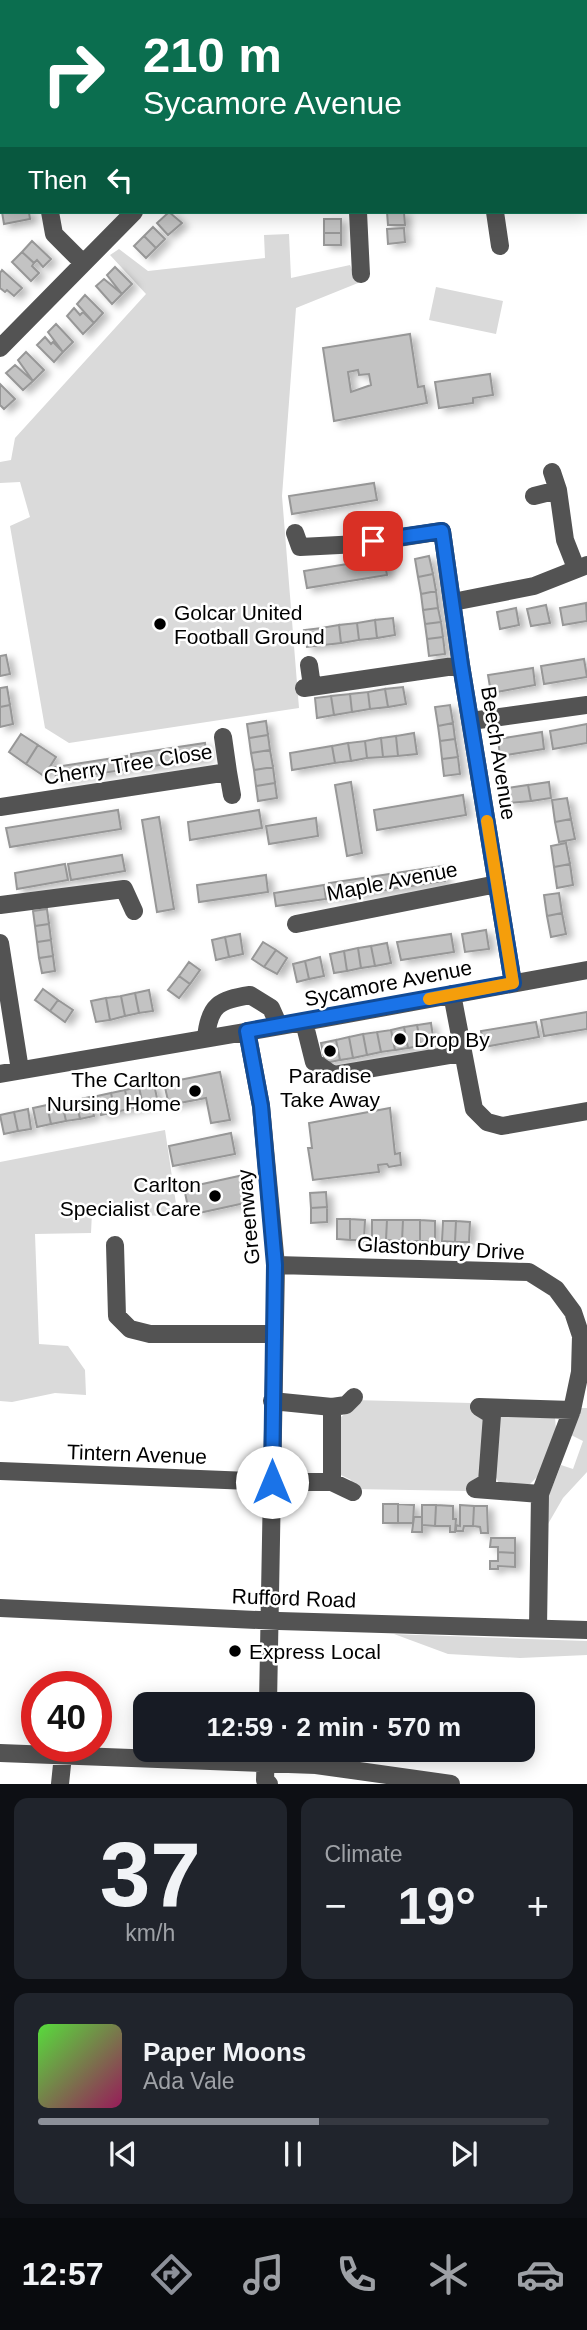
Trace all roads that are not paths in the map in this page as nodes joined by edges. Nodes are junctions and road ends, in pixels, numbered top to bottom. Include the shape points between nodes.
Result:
1 (50, 214) edge
2 (132, 214) edge
3 (358, 214) edge
4 (495, 214) edge
5 (500, 246) dead end
6 (82, 262) junction
7 (361, 274) dead end
8 (1, 345) edge
9 (551, 472) dead end
10 (558, 490) junction
11 (534, 496) dead end
12 (295, 533) dead end
13 (581, 566) edge
14 (453, 602) junction
15 (309, 665) dead end
16 (461, 665) junction
17 (587, 705) edge
18 (471, 721) junction
19 (223, 737) dead end
20 (228, 772) junction
21 (232, 795) dead end
22 (0, 807) edge
23 (497, 884) junction
24 (0, 905) edge
25 (134, 911) dead end
26 (296, 924) dead end
27 (0, 943) edge
28 (587, 970) edge
29 (513, 983) junction
30 (452, 994) junction
31 (304, 1022) junction
32 (279, 1026) junction
33 (247, 1031) junction
34 (206, 1038) junction
35 (462, 1053) junction
36 (20, 1070) junction
37 (0, 1074) edge
38 (587, 1111) edge
39 (115, 1245) dead end
40 (275, 1265) junction
41 (274, 1334) junction
42 (354, 1397) dead end
43 (272, 1401) junction
44 (332, 1407) junction
45 (572, 1410) junction
46 (0, 1471) edge
47 (272, 1482) junction
48 (332, 1482) junction
49 (353, 1492) dead end
50 (540, 1494) junction
51 (0, 1608) edge
52 (269, 1620) junction
53 (538, 1628) junction
54 (587, 1630) edge
55 (268, 1692) edge
56 (0, 1753) edge
57 (21, 1754) edge
58 (112, 1755) edge
59 (133, 1756) edge
60 (62, 1762) edge
61 (266, 1762) edge
62 (297, 1762) edge
63 (60, 1784) edge
64 (269, 1784) edge
65 (452, 1784) edge

1 - 6 street via 54,234
2 - 6 street
3 - 7 street
4 - 5 street
6 - 8 street
9 - 10 street
10 - 11 street
10 - 13 street via 565,540
12 - 14 street, Beech Avenue via 300,547 359,544 442,531
13 - 14 street via 534,586
14 - 16 street, Beech Avenue
15 - 16 street via 308,687
16 - 18 street, Beech Avenue
17 - 18 street
18 - 23 street, Beech Avenue
19 - 20 street, Cherry Tree Close
20 - 21 street
20 - 22 street, Cherry Tree Close
23 - 26 street, Maple Avenue
23 - 29 street, Beech Avenue
24 - 25 street via 124,888
27 - 36 street
28 - 29 street, Sycamore Avenue
29 - 30 street, Sycamore Avenue
30 - 31 street, Sycamore Avenue
30 - 35 street
31 - 32 street, Sycamore Avenue
31 - 35 street via 314,1062 333,1075
32 - 33 street, Sycamore Avenue
32 - 34 street, Sycamore Avenue via 271,1008 250,995 226,999 215,1007 207,1021
33 - 34 street, Sycamore Avenue
33 - 40 street, Greenway via 261,1106
34 - 36 street, Sycamore Avenue
35 - 38 street via 474,1109 487,1122 502,1126
36 - 37 street, Sycamore Avenue
39 - 41 street via 117,1317 130,1329 149,1334
40 - 41 street, Greenway
40 - 45 street, Glastonbury Drive via 529,1272 556,1289 573,1312 582,1336
41 - 43 street, Greenway
42 - 44 street via 346,1405
43 - 44 street
43 - 47 street, Greenway
44 - 48 street
45 - 50 street, Glastonbury Drive
45 - 50 street via 479,1407 492,1415 487,1482 475,1489
46 - 47 street, Tintern Avenue
47 - 48 street
47 - 52 street, Greenway
48 - 49 street
50 - 53 street, Glastonbury Drive
51 - 52 street, Rufford Road
52 - 53 street, Rufford Road
52 - 55 street, Greenway
53 - 54 street, Rufford Road
56 - 57 street
58 - 59 street
60 - 63 street
61 - 64 street
62 - 65 street

